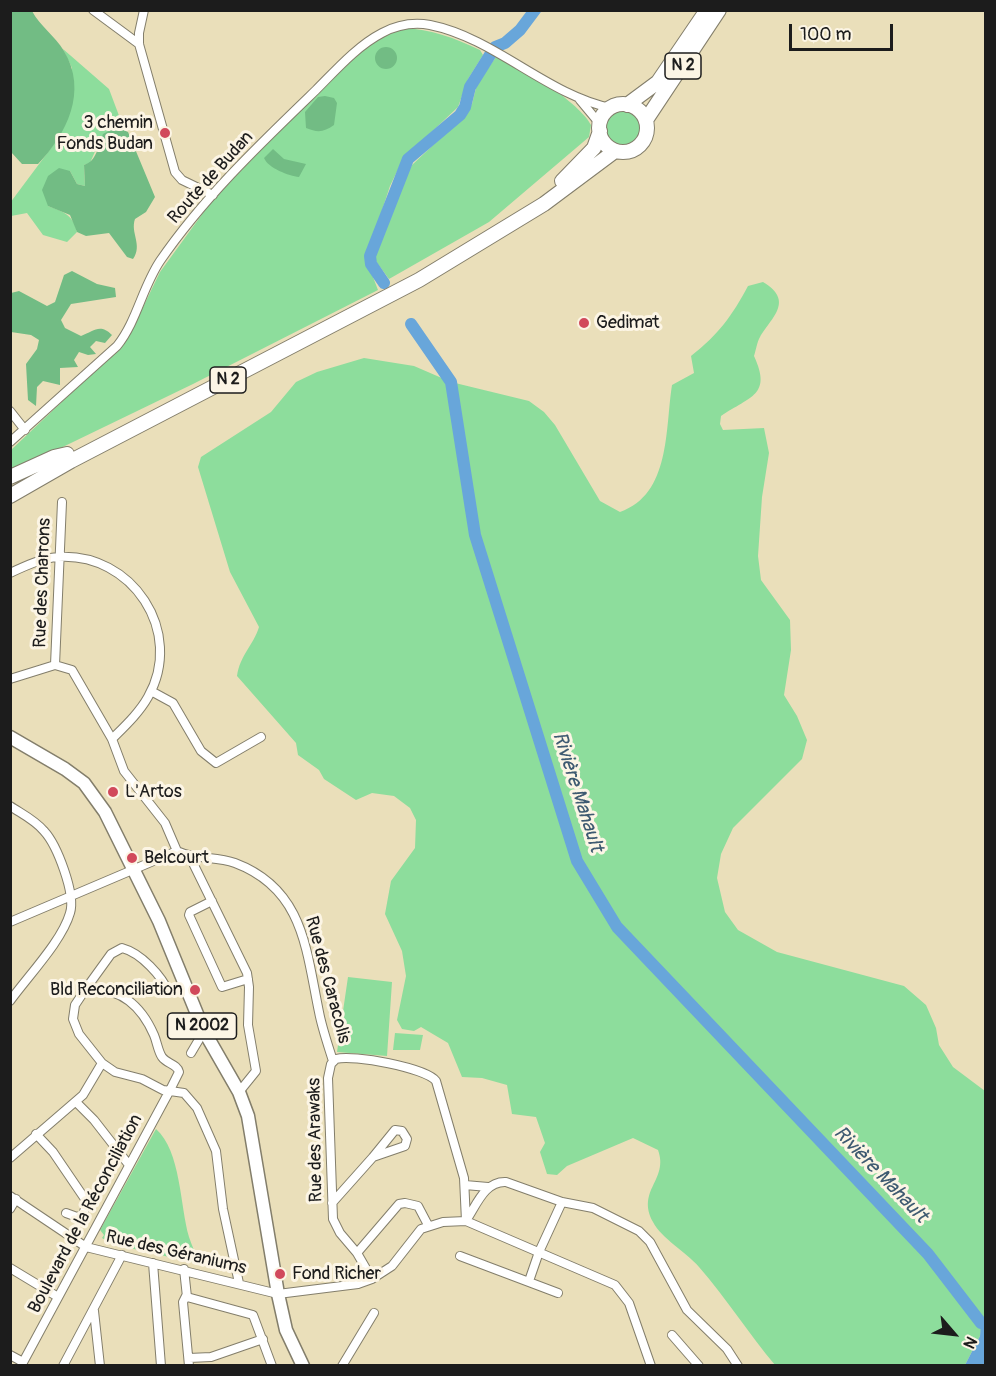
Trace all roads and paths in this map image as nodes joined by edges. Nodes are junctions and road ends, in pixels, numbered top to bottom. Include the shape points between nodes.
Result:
1 (93, 10) edge
2 (144, 10) edge
3 (707, 10) edge
4 (719, 10) edge
5 (139, 44) junction
6 (574, 95) junction
7 (627, 105) junction
8 (612, 108) junction
9 (646, 120) junction
10 (600, 128) junction
11 (615, 151) junction
12 (213, 195) junction
13 (10, 411) edge
14 (25, 430) junction
15 (10, 442) edge
16 (69, 458) junction
17 (10, 477) edge
18 (10, 485) edge
19 (10, 496) edge
20 (62, 502) dead end
21 (10, 506) edge
22 (58, 557) junction
23 (10, 573) edge
24 (55, 665) junction
25 (10, 679) edge
26 (151, 691) junction
27 (10, 737) edge
28 (261, 737) dead end
29 (112, 739) junction
30 (10, 806) edge
31 (177, 851) junction
32 (190, 857) junction
33 (133, 870) junction
34 (71, 898) junction
35 (212, 901) junction
36 (10, 922) edge
37 (248, 979) junction
38 (86, 990) junction
39 (169, 993) dead end
40 (10, 1001) edge
41 (204, 1031) junction
42 (191, 1053) dead end
43 (333, 1061) junction
44 (102, 1063) junction
45 (170, 1090) junction
46 (239, 1092) junction
47 (76, 1102) junction
48 (36, 1134) junction
49 (373, 1157) dead end
50 (10, 1158) edge
51 (129, 1165) junction
52 (465, 1185) junction
53 (488, 1187) junction
54 (14, 1198) edge
55 (562, 1202) junction
56 (332, 1203) junction
57 (10, 1209) edge
58 (66, 1212) dead end
59 (466, 1221) junction
60 (428, 1225) junction
61 (86, 1247) junction
62 (539, 1252) junction
63 (357, 1253) junction
64 (122, 1255) junction
65 (460, 1256) dead end
66 (153, 1263) junction
67 (10, 1268) edge
68 (184, 1269) junction
69 (372, 1279) junction
70 (529, 1281) junction
71 (238, 1282) junction
72 (558, 1293) dead end
73 (278, 1294) junction
74 (186, 1296) junction
75 (58, 1297) junction
76 (94, 1311) junction
77 (374, 1313) dead end
78 (672, 1335) dead end
79 (263, 1339) junction
80 (10, 1355) edge
81 (189, 1362) edge
82 (22, 1364) edge
83 (63, 1365) edge
84 (100, 1365) edge
85 (161, 1365) edge
86 (272, 1365) edge
87 (303, 1365) edge
88 (342, 1365) edge
89 (651, 1365) edge
90 (699, 1365) edge
91 (738, 1365) edge

1 - 5 street
2 - 5 street
3 - 7 highway, N 2 via 658,82
4 - 9 highway, N 2
5 - 12 street via 175,172 182,180
6 - 8 street
6 - 10 street
6 - 12 street, Route de Budan via 488,48 430,25 413,23 381,33 343,63
7 - 8 highway, N 2
7 - 9 highway via 635,107
8 - 10 highway, N 2
9 - 11 highway, N 2 via 645,138 638,147 627,152
10 - 11 highway via 602,139
10 - 16 highway, N 2 via 594,148 558,185 444,261
11 - 16 highway, N 2 via 544,204 435,271
12 - 14 street, Route de Budan via 160,261 125,335
13 - 14 street
14 - 15 street, Route de Budan
16 - 17 highway via 54,458
16 - 18 highway, N 2
16 - 19 highway, N 2
16 - 21 highway
20 - 22 street, Rue des Charrons
22 - 23 street
22 - 24 street, Rue des Charrons
22 - 26 street via 99,565 123,578 143,598 159,630
24 - 25 street
24 - 29 street via 72,670
26 - 28 street via 173,703 201,751 216,763
26 - 29 street
27 - 33 main road, N 2002 via 84,783 105,812
29 - 31 street via 124,771 165,823
30 - 34 street via 45,832 60,861
31 - 32 street, Rue des Caracolis
31 - 33 street
32 - 35 street
32 - 43 street, Rue des Caracolis via 235,863 266,881 287,902 302,933
33 - 34 street
33 - 41 main road, N 2002 via 173,951
34 - 36 street
34 - 40 street via 70,914 64,925
35 - 37 street
35 - 37 street via 189,915 217,977 223,988
37 - 46 street via 248,1025 256,1071
38 - 39 street via 111,954 122,948 154,971
38 - 44 street via 73,1012 76,1026
38 - 45 street, Boulevard de la Réconciliation via 113,991 136,1006 153,1032 161,1055 179,1069
41 - 42 street
41 - 46 main road, N 2002
43 - 52 street, Rue des Arawaks via 340,1057 358,1059 433,1077 442,1095
43 - 56 street, Rue des Arawaks via 328,1078
44 - 45 street via 115,1072
44 - 47 street
45 - 51 street, Boulevard de la Réconciliation
45 - 71 street via 191,1099 213,1141
46 - 73 main road, N 2002 via 253,1137
47 - 48 street
47 - 51 street
48 - 50 street
48 - 58 street via 87,1203 83,1215 77,1217
49 - 56 street
51 - 61 street, Boulevard de la Réconciliation
52 - 53 street
52 - 59 street, Rue des Arawaks
53 - 55 street via 506,1182
53 - 59 street
54 - 57 street
54 - 61 street, Rue des Géraniums
55 - 62 street
55 - 91 street via 593,1208 650,1242 687,1310
56 - 63 street, Rue des Arawaks via 335,1224
59 - 60 street
59 - 62 street
60 - 63 street via 418,1206 399,1204
60 - 69 street via 411,1238 389,1269
61 - 64 street, Rue des Géraniums
61 - 75 street, Boulevard de la Réconciliation
62 - 70 street
62 - 89 street via 607,1280 620,1290 632,1309
63 - 69 street, Rue des Arawaks
64 - 66 street, Rue des Géraniums
64 - 76 street
65 - 70 street
66 - 68 street, Rue des Géraniums
66 - 85 street
67 - 75 street
68 - 71 street, Rue des Géraniums
68 - 74 street
69 - 73 street
70 - 72 street
71 - 73 street, Rue des Géraniums
73 - 87 main road, N 2002 via 286,1330
74 - 79 street via 249,1312
74 - 81 street via 183,1302
75 - 82 street, Boulevard de la Réconciliation
76 - 83 street
76 - 84 street
77 - 88 street
78 - 90 street
79 - 81 street
79 - 86 street
80 - 82 street

